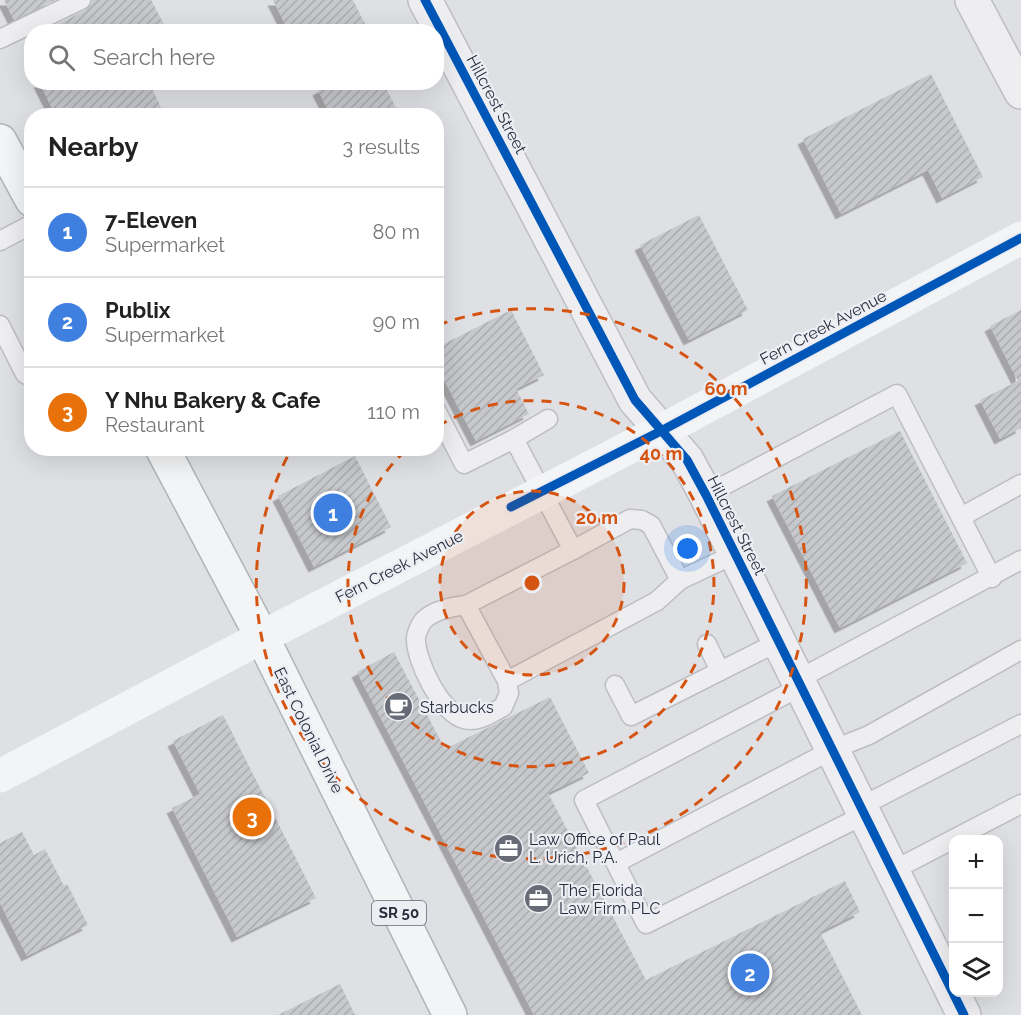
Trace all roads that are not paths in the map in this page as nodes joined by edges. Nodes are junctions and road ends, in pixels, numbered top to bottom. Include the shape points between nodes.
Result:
1 (81, 0) edge
2 (425, 0) edge
3 (972, 0) edge
4 (31, 24) edge
5 (438, 24) edge
6 (24, 27) edge
7 (444, 36) edge
8 (0, 39) edge
9 (1021, 92) edge
10 (0, 141) edge
11 (24, 186) edge
12 (24, 228) edge
13 (1021, 238) edge
14 (0, 241) edge
15 (0, 326) edge
16 (24, 372) edge
17 (548, 419) dead end
18 (444, 425) edge
19 (661, 431) junction
20 (514, 439) junction
21 (166, 456) edge
22 (1021, 484) edge
23 (542, 492) junction
24 (706, 495) junction
25 (961, 517) junction
26 (573, 550) junction
27 (735, 554) junction
28 (1021, 560) edge
29 (992, 578) junction
30 (680, 580) junction
31 (466, 605) junction
32 (262, 637) junction
33 (778, 642) junction
34 (706, 644) dead end
35 (1021, 650) edge
36 (720, 671) junction
37 (507, 681) junction
38 (798, 684) junction
39 (615, 685) dead end
40 (1021, 724) edge
41 (832, 750) junction
42 (0, 776) edge
43 (1021, 804) edge
44 (862, 811) junction
45 (616, 863) junction
46 (892, 871) junction
47 (450, 1015) edge
48 (964, 1015) edge

1 - 4 lane
2 - 5 street, Hillcrest Street
3 - 9 street
6 - 8 lane
7 - 19 street, Hillcrest Street via 635,400
10 - 11 main road
12 - 14 lane
13 - 19 main road, Fern Creek Avenue
15 - 16 lane
17 - 20 lane
18 - 20 lane via 464,464
19 - 23 main road, Fern Creek Avenue
19 - 24 street, Hillcrest Street via 687,460
20 - 23 lane
21 - 32 main road, East Colonial Drive / SR 50
22 - 25 lane
23 - 26 lane
23 - 32 main road, Fern Creek Avenue
24 - 25 lane via 897,394
24 - 27 street, Hillcrest Street
25 - 29 lane
26 - 30 lane via 630,519 642,520 651,525
26 - 31 lane
27 - 30 lane
27 - 33 street, Hillcrest Street
28 - 29 lane
29 - 38 lane
30 - 37 lane via 657,601
31 - 37 lane
31 - 37 lane via 444,608 424,620 415,636 420,662 435,692 447,708 463,719 481,719 503,707 509,693
32 - 42 main road, Fern Creek Avenue
32 - 47 main road, East Colonial Drive / SR 50
33 - 36 lane
33 - 38 street, Hillcrest Street
34 - 36 lane
35 - 41 lane via 869,735
36 - 39 lane via 631,716
38 - 41 street, Hillcrest Street
38 - 45 lane via 584,800
40 - 44 lane
41 - 44 street, Hillcrest Street
41 - 45 lane
43 - 46 lane
44 - 45 lane via 646,924
44 - 46 street, Hillcrest Street
46 - 48 street, Hillcrest Street

